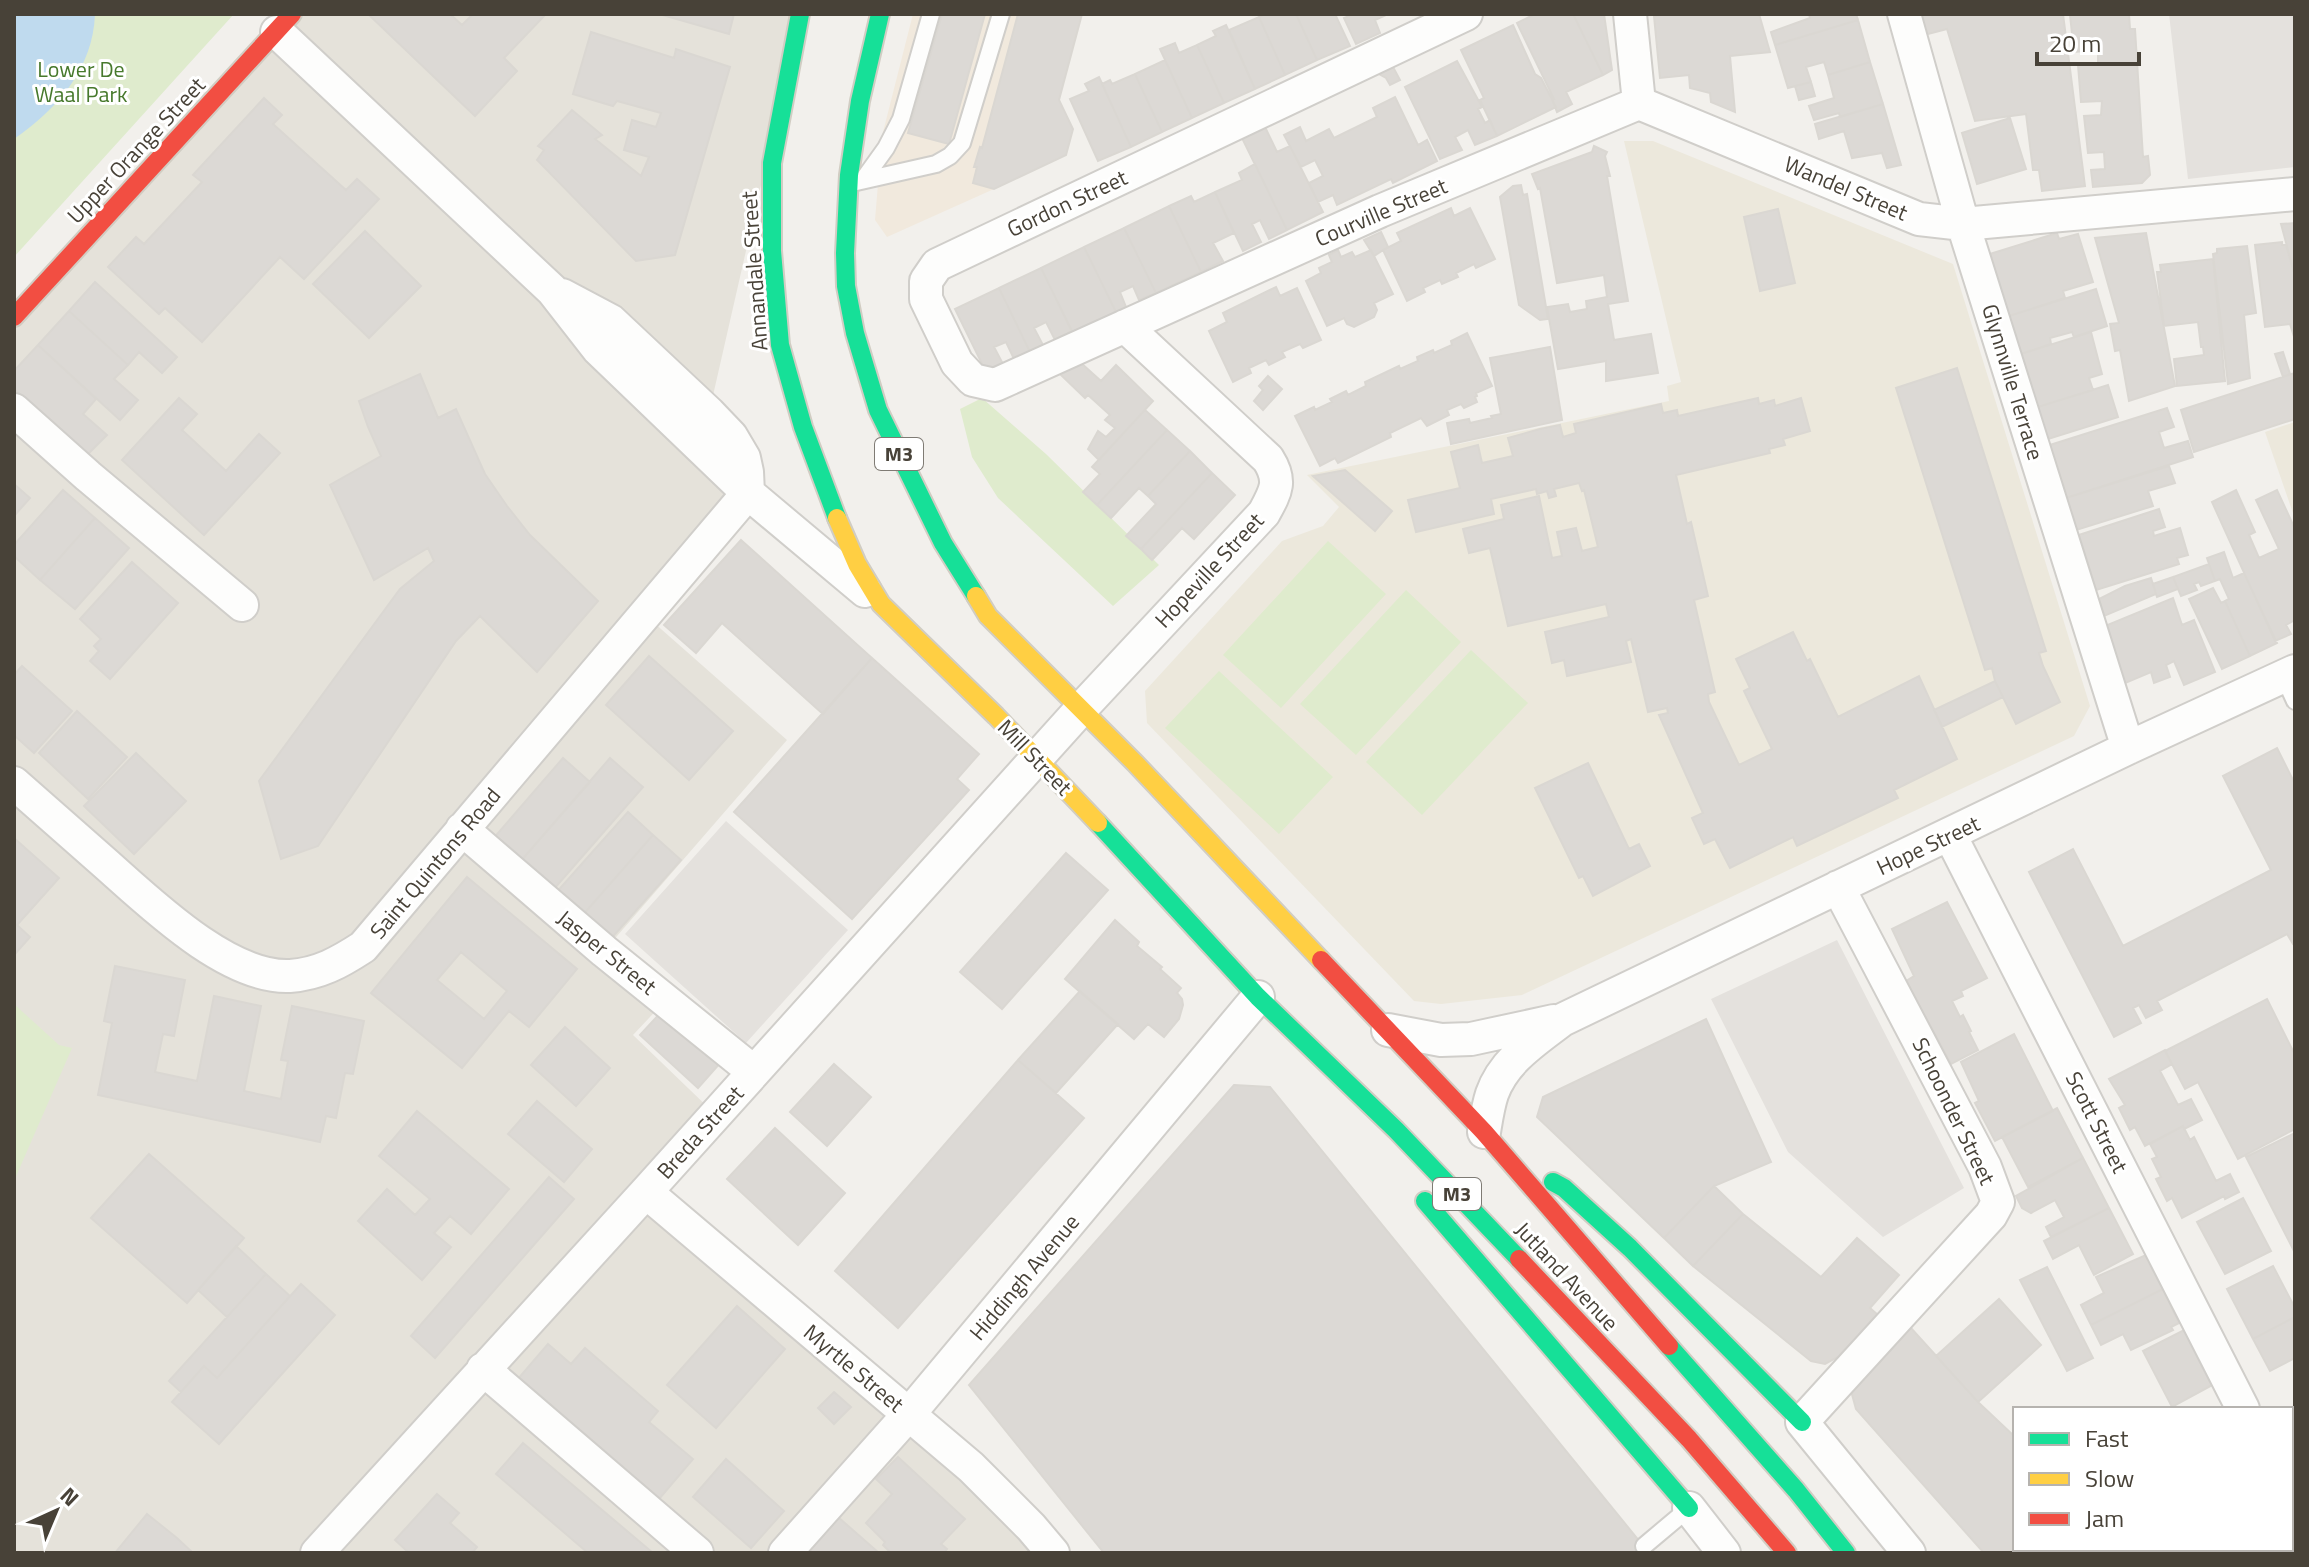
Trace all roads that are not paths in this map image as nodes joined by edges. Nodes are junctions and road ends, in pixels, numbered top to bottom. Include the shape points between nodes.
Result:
1 (800, 14) edge
2 (880, 14) edge
3 (931, 14) edge
4 (1001, 14) edge
5 (1466, 14) edge
6 (1630, 14) edge
7 (1904, 14) edge
8 (284, 23) edge
9 (1639, 103) junction
10 (856, 182) junction
11 (2295, 194) edge
12 (1963, 224) junction
13 (14, 317) edge
14 (1125, 326) junction
15 (14, 410) edge
16 (748, 493) junction
17 (881, 604) junction
18 (242, 605) dead end
19 (2291, 683) edge
20 (1081, 709) junction
21 (2128, 748) junction
22 (1037, 758) junction
23 (14, 783) edge
24 (462, 829) junction
25 (1950, 835) junction
26 (1838, 887) junction
27 (1258, 997) junction
28 (1562, 1020) junction
29 (1388, 1030) junction
30 (1302, 1041) junction
31 (754, 1072) junction
32 (1357, 1118) dead end
33 (1492, 1141) junction
34 (1415, 1189) dead end
35 (646, 1192) junction
36 (483, 1369) junction
37 (2242, 1407) edge
38 (909, 1414) junction
39 (1802, 1422) junction
40 (1689, 1508) junction
41 (1644, 1546) dead end
42 (317, 1553) edge
43 (697, 1553) edge
44 (785, 1553) edge
45 (1053, 1553) edge
46 (1724, 1553) edge
47 (1787, 1553) edge
48 (1846, 1553) edge
49 (1909, 1553) edge

1 - 17 main road, Annandale Street / M3 via 772,163 780,345 828,496
2 - 10 main road, M3 via 860,101
3 - 10 lane via 901,119 886,148
4 - 10 lane via 962,143 936,164
5 - 14 street, Gordon Street via 937,265 926,281 926,299 957,363 973,380 984,383 995,385
6 - 9 street
7 - 12 street, Glynnville Terrace
8 - 13 main road, Upper Orange Street
8 - 16 street via 552,290 611,321 709,413 744,458
9 - 12 street, Wandel Street via 1919,219
9 - 14 street, Courville Street via 1380,211
10 - 20 main road, M3 via 845,253 846,286 878,410 943,543 988,616
11 - 12 street, Wandel Street
12 - 21 street, Glynnville Terrace
14 - 20 street, Hopeville Street via 1268,459 1277,482 1264,513
15 - 18 street
16 - 17 street, Mill Street
16 - 24 street, Saint Quintons Road
17 - 22 main road, Mill Street / M3
19 - 21 street, Hope Street
20 - 22 street, Breda Street
20 - 29 main road, M3
21 - 25 street, Hope Street
22 - 27 main road, Mill Street / M3
22 - 31 street, Breda Street
23 - 24 street, Saint Quintons Road via 179,928 238,963 288,976 317,972 363,947
24 - 31 street, Jasper Street
25 - 26 street, Hope Street
25 - 37 street, Scott Street
26 - 28 street, Hope Street
26 - 39 street, Schoonder Street via 1985,1167 1998,1202
27 - 30 main road, Mill Street / M3
27 - 38 street, Hiddingh Avenue
28 - 29 street, Hope Street via 1471,1039 1441,1040
28 - 33 street, Hope Street via 1503,1072 1492,1094
29 - 33 main road, M3
30 - 32 main road
30 - 47 main road, Jutland Avenue / M3 via 1396,1130 1689,1439
31 - 35 street, Breda Street
33 - 39 main road via 1564,1188
33 - 48 main road, Jutland Avenue / M3
34 - 40 main road
35 - 36 street, Breda Street
35 - 38 street, Myrtle Street
36 - 42 street, Breda Street
36 - 43 street
38 - 44 street, Hiddingh Avenue
38 - 45 street, Myrtle Street via 971,1467
39 - 49 street
40 - 41 lane
40 - 46 street

